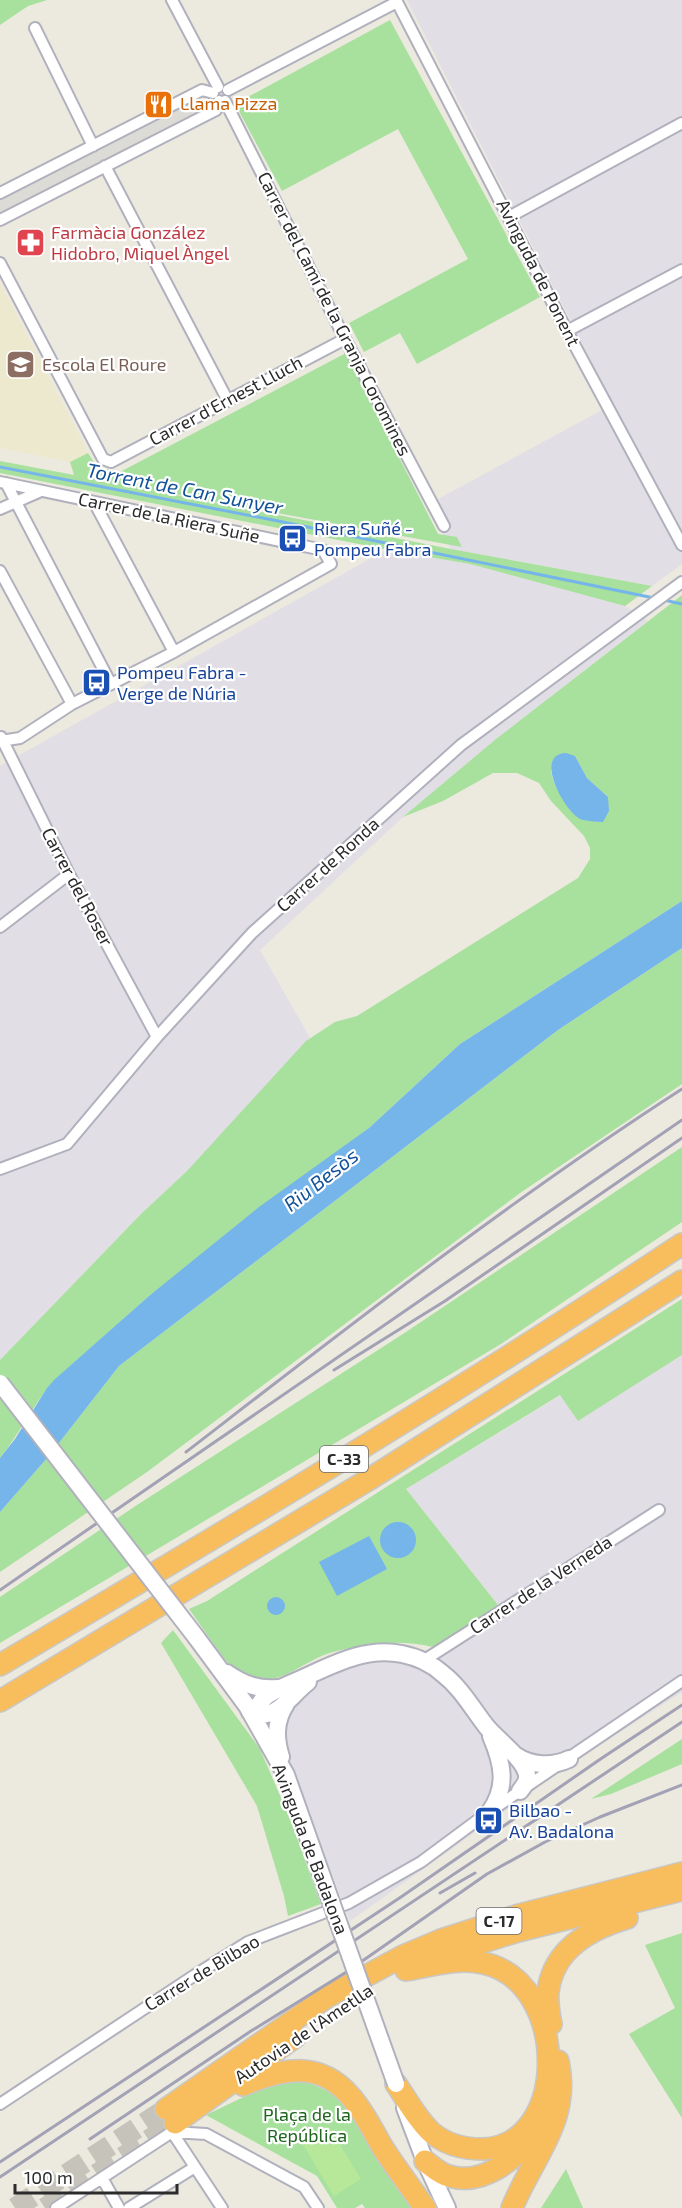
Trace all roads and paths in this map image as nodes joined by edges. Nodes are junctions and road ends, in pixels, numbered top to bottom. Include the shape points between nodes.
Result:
1 (172, 0) edge
2 (396, 1) edge
3 (35, 28) dead end
4 (221, 94) junction
5 (682, 123) edge
6 (93, 146) junction
7 (105, 166) junction
8 (0, 193) edge
9 (509, 217) junction
10 (0, 220) edge
11 (0, 262) edge
12 (682, 270) edge
13 (567, 331) junction
14 (345, 339) junction
15 (228, 401) junction
16 (3, 483) edge
17 (41, 491) junction
18 (15, 502) junction
19 (94, 502) junction
20 (0, 509) edge
21 (444, 526) dead end
22 (682, 545) edge
23 (0, 571) edge
24 (681, 583) edge
25 (174, 652) junction
26 (111, 684) junction
27 (72, 704) junction
28 (1, 740) edge
29 (69, 874) junction
30 (0, 927) edge
31 (157, 1037) junction
32 (0, 1169) edge
33 (682, 1244) edge
34 (682, 1281) edge
35 (0, 1383) edge
36 (659, 1510) dead end
37 (423, 1661) junction
38 (0, 1665) edge
39 (220, 1668) junction
40 (682, 1681) edge
41 (284, 1694) junction
42 (0, 1701) edge
43 (253, 1715) junction
44 (487, 1727) junction
45 (513, 1754) junction
46 (569, 1759) junction
47 (502, 1767) junction
48 (286, 1775) junction
49 (526, 1787) junction
50 (489, 1813) junction
51 (682, 1873) edge
52 (682, 1890) edge
53 (682, 1901) edge
54 (406, 1970) junction
55 (555, 2050) junction
56 (396, 2084) junction
57 (0, 2104) edge
58 (201, 2104) junction
59 (171, 2121) junction
60 (425, 2162) junction
61 (195, 2167) junction
62 (102, 2178) junction
63 (56, 2208) edge
64 (119, 2208) edge
65 (129, 2208) edge
66 (222, 2208) edge
67 (318, 2208) edge
68 (425, 2208) edge
69 (447, 2208) edge
70 (512, 2208) edge

1 - 4 street, Carrer del Camí de la Granja Coromines
2 - 4 street
2 - 9 street, Avinguda de Ponent
3 - 6 street
4 - 6 street via 202,90
4 - 7 street via 216,110
4 - 14 street, Carrer del Camí de la Granja Coromines
5 - 9 street
6 - 8 street
7 - 10 street
7 - 15 street
9 - 13 street, Avinguda de Ponent
11 - 15 street, Carrer d'Ernest Lluch via 107,461
12 - 13 street
13 - 22 street, Avinguda de Ponent
14 - 15 street, Carrer d'Ernest Lluch
14 - 21 street, Carrer del Camí de la Granja Coromines
16 - 17 street, Carrer de la Riera Suñe
16 - 18 street
17 - 18 street
17 - 19 street, Carrer de la Riera Suñe
18 - 20 street
18 - 26 street
19 - 25 street
19 - 25 street, Carrer de la Riera Suñe via 323,550 331,564
23 - 27 street
24 - 31 street, Carrer de Ronda via 461,745 252,933
25 - 26 street
26 - 27 street
27 - 28 street via 20,738
28 - 29 street, Carrer del Roser
29 - 30 street
29 - 31 street, Carrer del Roser
31 - 32 street, Carrer de Ronda via 67,1143
33 - 38 highway, C-33 via 359,1450
34 - 42 highway, C-33 via 291,1527
35 - 39 street, Avinguda de Badalona, bridge
36 - 37 street, Carrer de la Verneda
37 - 41 street via 400,1653 363,1654 335,1662
37 - 44 street via 452,1681
39 - 41 street via 249,1685
39 - 43 street, Avinguda de Badalona
40 - 46 street, Carrer de Bilbao
41 - 43 street via 264,1698
41 - 48 street via 276,1740
43 - 48 street, Avinguda de Badalona
44 - 45 street
44 - 47 street
45 - 46 street via 546,1765
45 - 49 street via 527,1773
46 - 49 street, Carrer de Bilbao
47 - 49 street via 512,1781
47 - 50 street via 501,1790
48 - 56 street, Avinguda de Badalona, bridge
49 - 50 street, Carrer de Bilbao
50 - 57 street, Carrer de Bilbao via 421,1862 350,1903 248,1942
51 - 59 highway, Autovia de l'Ametlla / C-17 via 551,1906 441,1940 386,1964 327,1997
52 - 54 highway, Autovia de l'Ametlla / C-17 via 484,1941
53 - 55 highway via 603,1925 566,1951 554,1971 548,1993
54 - 56 highway via 470,1961 508,1973 527,1992 542,2019 549,2064 543,2100 528,2124 507,2143 486,2149 461,2147 442,2140 421,2121
54 - 58 highway, Autovia de l'Ametlla / C-17 via 315,2022
55 - 60 highway via 547,2111 536,2133 512,2158 490,2172 468,2178 449,2176
55 - 70 highway via 561,2074 556,2118
56 - 60 street, Avinguda de Badalona
58 - 59 highway, Autovia de l'Ametlla / C-17
58 - 68 highway via 282,2071 308,2072 327,2078 356,2103
59 - 61 street
59 - 62 street
59 - 67 street via 206,2134 304,2187
60 - 69 street, Avinguda de Badalona
61 - 65 street
61 - 66 street
62 - 63 street
62 - 64 street

